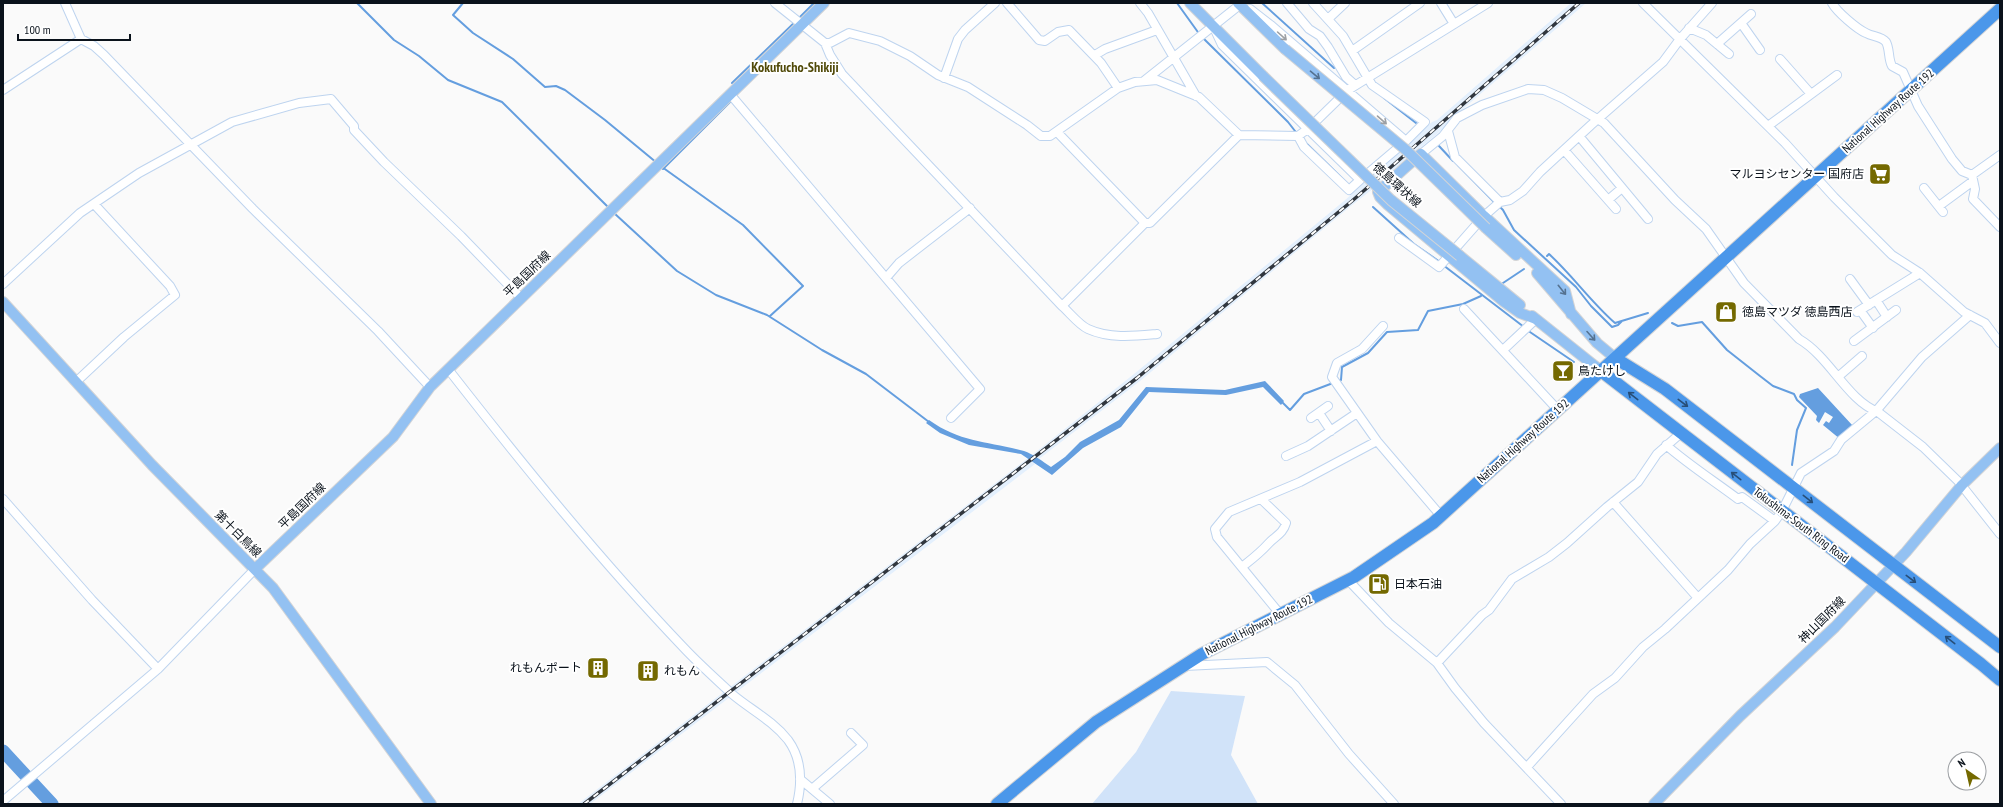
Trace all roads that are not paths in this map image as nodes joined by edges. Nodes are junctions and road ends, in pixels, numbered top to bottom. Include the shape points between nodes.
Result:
1 (65, 3) edge
2 (775, 3) edge
3 (824, 3) edge
4 (995, 3) edge
5 (1007, 3) edge
6 (1140, 3) edge
7 (1190, 3) edge
8 (1287, 3) edge
9 (1313, 3) edge
10 (1345, 3) edge
11 (1420, 3) edge
12 (1441, 3) edge
13 (1488, 3) edge
14 (1712, 3) edge
15 (1832, 3) edge
16 (1240, 4) edge
17 (1647, 5) edge
18 (2000, 9) edge
19 (1751, 14) dead end
20 (1328, 19) junction
21 (799, 22) junction
22 (1740, 23) junction
23 (1454, 24) junction
24 (1213, 27) junction
25 (1689, 28) junction
26 (1157, 30) junction
27 (1761, 36) dead end
28 (1680, 39) junction
29 (81, 40) junction
30 (1754, 42) junction
31 (825, 43) junction
32 (1717, 44) junction
33 (1760, 50) dead end
34 (1352, 51) junction
35 (1729, 54) dead end
36 (1094, 56) junction
37 (1174, 58) junction
38 (1780, 59) dead end
39 (1837, 75) dead end
40 (944, 78) junction
41 (1368, 78) junction
42 (1143, 82) junction
43 (1355, 86) junction
44 (1118, 88) junction
45 (3, 90) edge
46 (1348, 90) junction
47 (1910, 90) junction
48 (730, 94) junction
49 (1811, 94) junction
50 (1196, 96) junction
51 (1598, 120) junction
52 (1768, 126) junction
53 (1309, 128) junction
54 (1448, 130) junction
55 (1057, 132) junction
56 (1239, 135) junction
57 (1298, 136) junction
58 (1579, 136) junction
59 (1406, 141) junction
60 (192, 145) junction
61 (1564, 150) junction
62 (1421, 154) junction
63 (2000, 155) edge
64 (1815, 177) junction
65 (1972, 178) junction
66 (1360, 180) junction
67 (1622, 188) junction
68 (1924, 188) dead end
69 (1608, 200) junction
70 (94, 204) junction
71 (1498, 204) junction
72 (970, 208) junction
73 (1616, 209) dead end
74 (1484, 216) junction
75 (1648, 219) dead end
76 (1145, 223) junction
77 (2000, 227) edge
78 (1399, 238) dead end
79 (1725, 258) junction
80 (1444, 261) junction
81 (1920, 273) junction
82 (886, 278) junction
83 (1850, 279) dead end
84 (3, 284) edge
85 (521, 298) junction
86 (3, 302) edge
87 (1873, 302) junction
88 (1062, 306) junction
89 (1464, 309) dead end
90 (1896, 310) dead end
91 (1570, 314) junction
92 (1970, 315) junction
93 (1887, 318) junction
94 (1536, 319) junction
95 (1383, 326) dead end
96 (1873, 328) junction
97 (1997, 331) edge
98 (1157, 334) dead end
99 (1854, 341) dead end
100 (2000, 343) edge
101 (1503, 350) junction
102 (1862, 356) dead end
103 (1615, 358) junction
104 (448, 369) junction
105 (1601, 371) junction
106 (1839, 376) junction
107 (77, 381) junction
108 (430, 387) junction
109 (1328, 406) dead end
110 (1558, 410) junction
111 (1876, 411) junction
112 (1319, 413) junction
113 (1357, 413) junction
114 (951, 418) dead end
115 (1312, 418) dead end
116 (1331, 430) junction
117 (1681, 433) junction
118 (1377, 441) junction
119 (1666, 445) junction
120 (2000, 448) edge
121 (1286, 456) dead end
122 (1962, 485) junction
123 (1793, 487) junction
124 (3, 499) edge
125 (1261, 499) junction
126 (1613, 502) junction
127 (1441, 516) junction
128 (1779, 516) junction
129 (2000, 534) edge
130 (1893, 566) junction
131 (1242, 567) junction
132 (255, 569) junction
133 (1348, 580) junction
134 (1876, 583) junction
135 (1698, 598) junction
136 (1280, 614) junction
137 (2000, 647) edge
138 (1437, 663) junction
139 (1182, 666) junction
140 (158, 669) junction
141 (2000, 680) edge
142 (851, 733) dead end
143 (1527, 767) junction
144 (800, 779) junction
145 (812, 789) junction
146 (3, 801) edge
147 (431, 804) edge
148 (797, 804) edge
149 (830, 804) edge
150 (997, 804) edge
151 (1394, 804) edge
152 (1561, 804) edge
153 (1654, 804) edge

1 - 29 street
2 - 21 street
3 - 21 main road, 平島国府線
4 - 40 street via 958,39
5 - 36 street via 1039,40 1045,41 1058,32 1069,30
6 - 26 street
7 - 24 main road, 徳島環状線
8 - 43 street via 1309,29 1320,36 1346,77
9 - 20 street
10 - 20 street
11 - 34 street
12 - 23 street
13 - 23 street
14 - 25 street
15 - 47 street via 1841,15 1860,29 1885,41 1892,66 1902,72
16 - 24 street
16 -> 46 street via 1272,26
16 -> 91 main road, bridge via 1285,49 1406,150 1541,277
17 - 28 street
18 - 47 highway, National Highway Route 192
19 - 22 street
20 - 34 street
21 - 31 street
21 - 48 main road, 平島国府線
22 - 30 street
22 - 32 street
23 - 41 street
24 - 37 street
24 - 53 street via 1222,45
24 - 94 main road, 徳島環状線, bridge via 1391,200
25 - 28 street
25 - 32 street via 1706,35
26 - 36 street via 1125,40
26 - 37 street
27 - 30 street
28 - 51 street via 1663,62
28 - 52 street
29 - 45 street
29 - 60 street via 94,46 104,55
30 - 33 street
31 - 40 street via 849,33 864,35 910,56
31 - 72 street via 842,74
32 - 35 street
34 - 41 street
36 - 44 street
37 - 42 street
37 - 50 street
38 - 49 street
39 - 49 street
40 - 55 street via 968,87 1041,136 1050,136
41 - 43 street
41 - 59 street via 1377,90 1386,93 1425,122
42 - 44 street
42 - 50 street via 1157,80
43 - 46 street
44 - 55 street
46 - 53 street
46 -> 59 street
47 - 64 highway, National Highway Route 192
47 - 65 street via 1952,159
48 - 82 street
48 - 85 main road, 平島国府線
49 - 52 street
50 - 56 street
51 - 54 street via 1544,90 1528,89 1482,105 1457,118
51 - 58 street
51 - 79 street via 1604,123 1675,200 1706,229
52 - 64 street
53 - 57 street
53 - 66 street
54 - 62 street
54 - 71 street via 1456,157
55 - 76 street
56 - 57 street
56 - 76 street via 1150,223
57 - 66 street via 1304,147 1349,190
58 - 61 street
58 - 67 street
59 - 66 street
60 - 70 street via 139,173
60 - 85 street via 232,122 256,114 299,103 331,99 354,126 354,130 384,162
60 - 108 street
61 - 69 street
61 - 71 street via 1523,191
62 - 74 main road
62 - 80 main road via 1378,192 1380,197
63 - 65 street
64 - 79 highway, National Highway Route 192
64 - 81 street via 1892,255
65 - 68 street via 1941,209
65 - 77 street via 1973,199
67 - 69 street
67 - 75 street
69 - 73 street
70 - 84 street via 80,213
70 - 107 street via 170,286 175,295 124,337
71 - 74 street
72 - 82 street via 899,263
72 - 88 street
74 - 80 street
74 -> 91 main road via 1565,291
76 - 88 street
78 - 80 street via 1439,267
79 - 103 highway, National Highway Route 192
79 - 106 street via 1744,283
80 - 94 main road via 1520,312
81 - 87 street
81 - 92 street
82 - 114 street via 980,389
83 - 87 street
85 - 104 main road, 平島国府線
86 - 107 main road, 第十白鳥線
87 - 93 street
87 - 96 street via 1858,311
88 - 98 street via 1087,328 1107,334 1131,337
89 - 101 street
90 - 93 street
91 -> 103 main road
92 - 97 street
92 - 111 street via 1922,357
93 - 96 street
94 - 101 street
94 - 105 main road, 徳島環状線
95 - 113 street via 1362,348 1337,363 1332,378
96 - 99 street
97 - 100 street
101 - 110 street
102 - 106 street
103 - 105 highway, National Highway Route 192
103 -> 123 highway, Tokushima-South Ring Road via 1665,389
104 - 108 main road, 平島国府線
104 - 144 street via 643,606 721,684 768,719 788,741 796,756
105 - 110 highway, National Highway Route 192
117 -> 105 highway, Tokushima-South Ring Road
106 - 111 street via 1859,400
107 - 132 main road, 第十白鳥線 via 161,474
108 - 132 main road, 平島国府線 via 393,437
109 - 112 street
110 - 127 highway, National Highway Route 192
111 - 122 street via 1923,447
111 - 123 street via 1846,436 1834,451 1801,473
112 - 115 street
112 - 116 street
113 - 116 street
113 - 118 street
116 - 121 street via 1308,446
117 - 119 street
128 -> 117 highway, Tokushima-South Ring Road
118 - 125 street via 1300,482
118 - 127 street
119 - 126 street via 1638,482
119 - 128 street via 1683,460 1700,469 1738,498 1742,497
120 - 122 main road, 神山国府線
122 - 129 street
122 - 130 main road, 神山国府線
123 - 128 street
123 -> 130 highway, Tokushima-South Ring Road
124 - 140 street via 92,600
125 - 131 street via 1286,523 1284,530
125 - 131 street via 1229,512 1215,529 1217,537
126 - 135 street
126 - 138 street via 1549,557 1512,579 1489,610
127 - 133 highway, National Highway Route 192
128 - 134 highway, Tokushima-South Ring Road
128 - 135 street
130 - 134 main road, 神山国府線
130 -> 137 highway, Tokushima-South Ring Road
131 - 136 street
132 - 140 street
132 - 147 main road, 第十白鳥線 via 273,588 334,669
133 - 136 highway, National Highway Route 192
133 - 138 street via 1389,623
141 -> 134 highway, Tokushima-South Ring Road
134 - 153 main road, 神山国府線 via 1835,627 1740,716
135 - 143 street via 1643,647 1615,678 1593,694
136 - 139 highway, National Highway Route 192
138 - 143 street via 1454,688 1484,723
139 - 150 highway, National Highway Route 192 via 1096,722
139 - 151 street via 1267,662 1295,685 1349,754
140 - 146 street
142 - 145 street via 863,746
143 - 152 street
144 - 145 street
144 - 148 street
145 - 149 street

